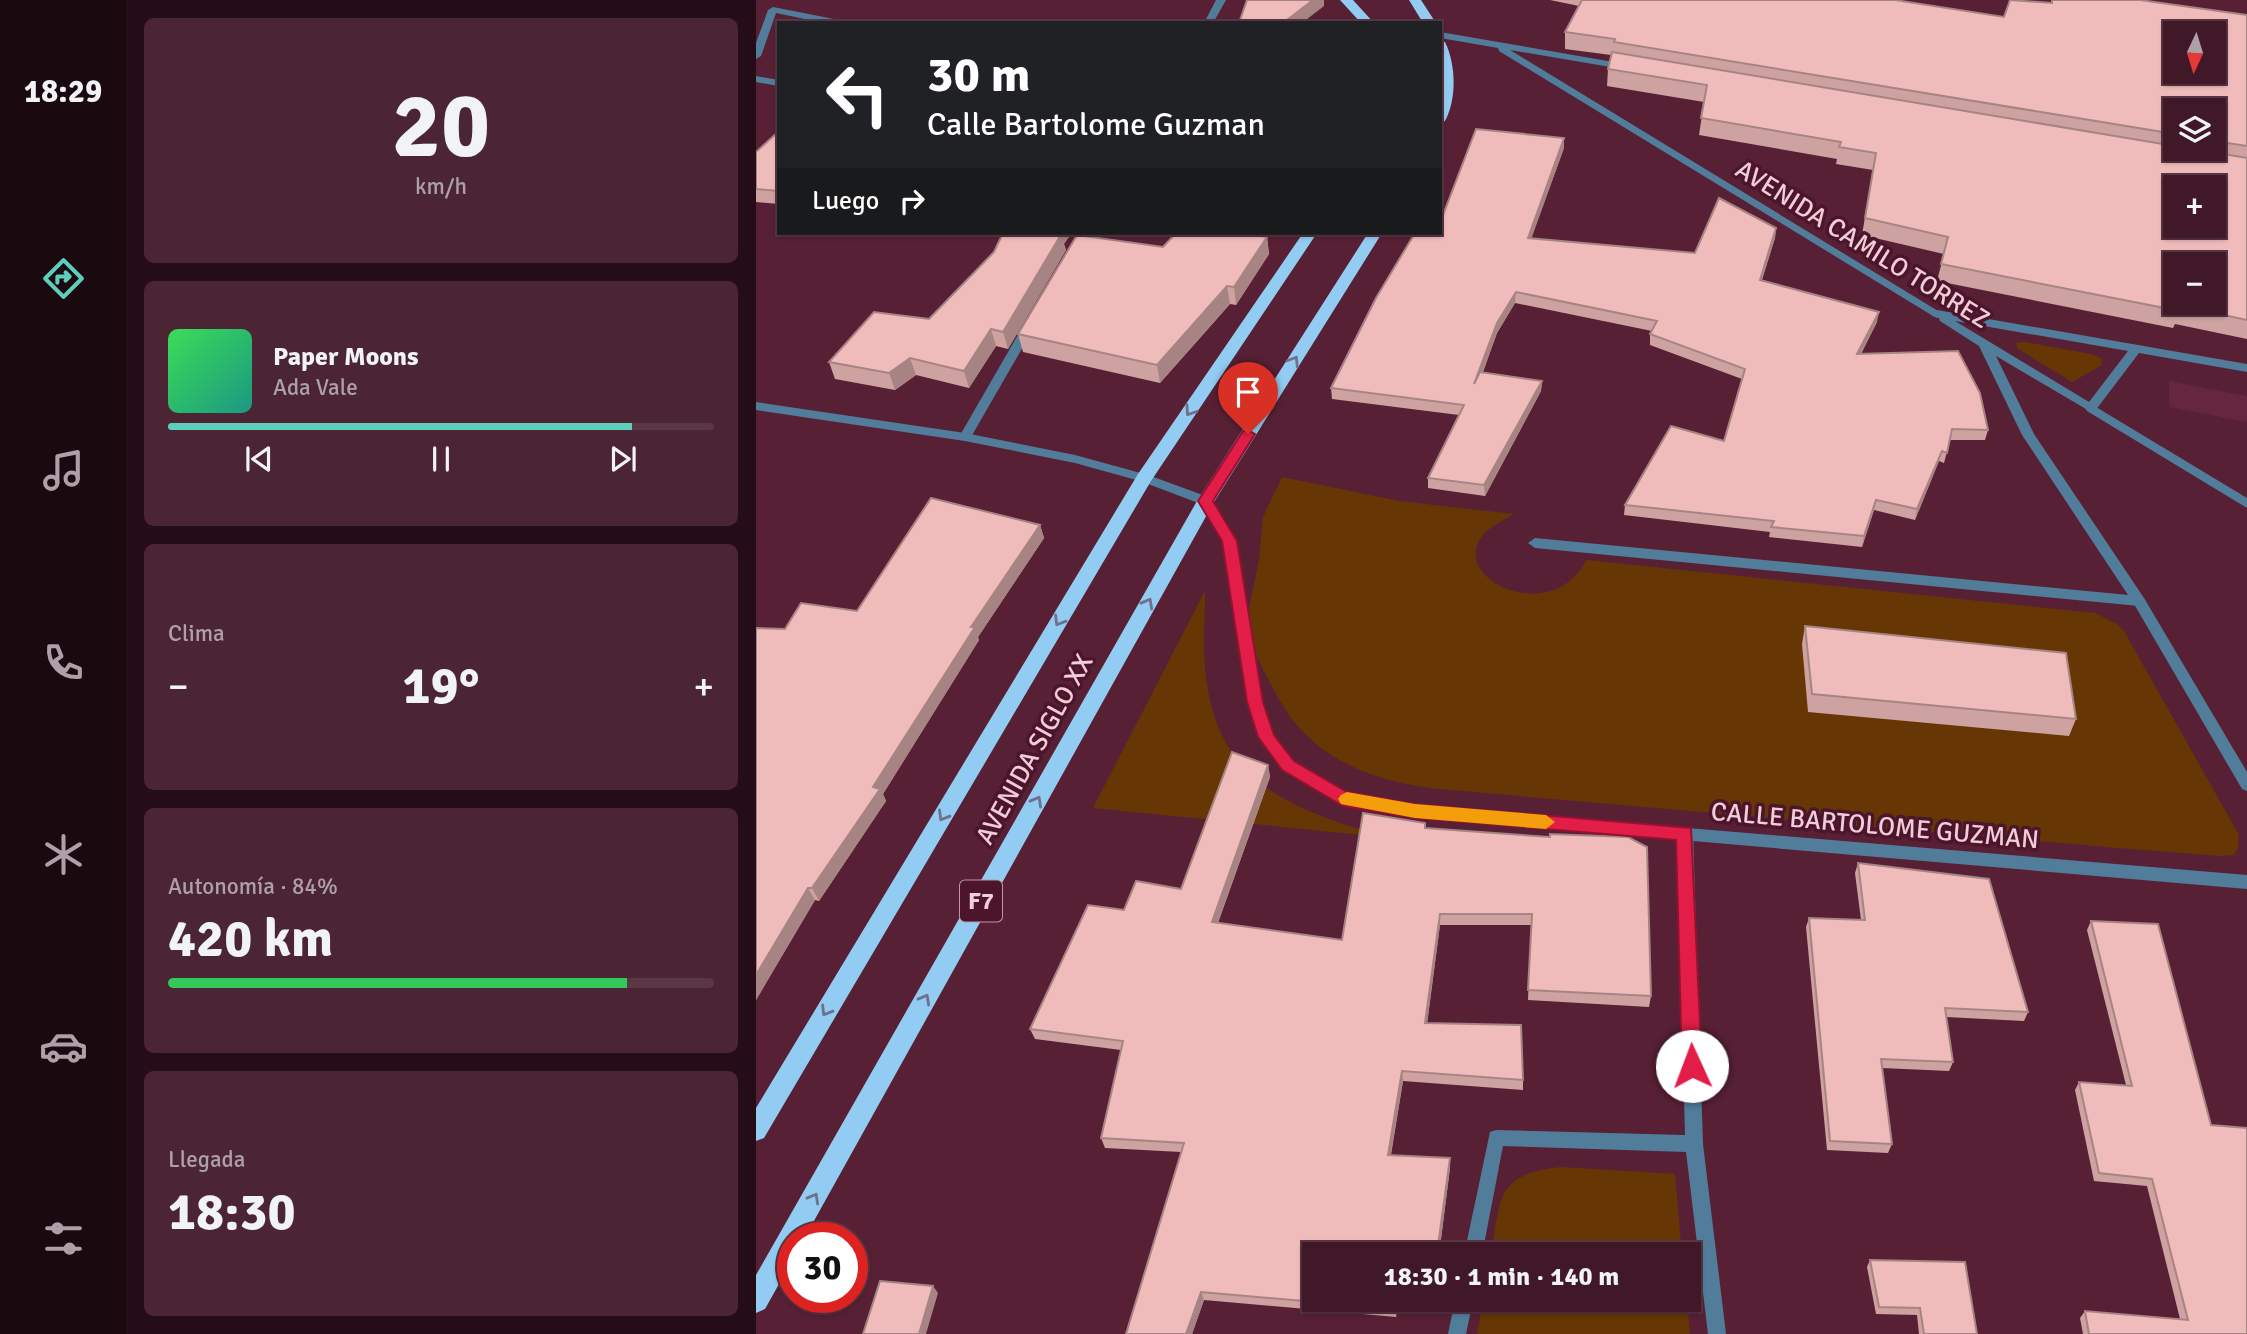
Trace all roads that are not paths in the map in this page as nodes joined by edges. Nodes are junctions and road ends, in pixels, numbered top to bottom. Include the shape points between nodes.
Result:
1 (1221, 0) edge
2 (1346, 0) edge
3 (1415, 0) edge
4 (829, 21) edge
5 (1209, 21) edge
6 (1366, 21) edge
7 (1429, 21) edge
8 (1442, 35) edge
9 (1495, 44) junction
10 (1442, 55) edge
11 (756, 56) edge
12 (1645, 69) edge
13 (756, 79) edge
14 (777, 83) edge
15 (1442, 113) edge
16 (1309, 235) edge
17 (1374, 235) edge
18 (1937, 314) junction
19 (1035, 317) edge
20 (1984, 345) junction
21 (2136, 349) junction
22 (2247, 369) edge
23 (756, 406) edge
24 (2091, 408) junction
25 (965, 437) junction
26 (1144, 478) junction
27 (1206, 501) junction
28 (2247, 504) edge
29 (1535, 543) dead end
30 (2140, 601) junction
31 (2247, 786) edge
32 (1685, 833) junction
33 (2247, 882) edge
34 (756, 1130) edge
35 (1694, 1144) junction
36 (1476, 1242) edge
37 (756, 1300) edge
38 (1462, 1312) edge
39 (1457, 1334) edge
40 (1717, 1334) edge

1 - 5 street
2 - 6 highway
3 - 7 highway
4 - 11 street via 773,10
8 - 9 street
9 - 12 street
9 - 18 street, AVENIDA CAMILO TORREZ
10 - 15 highway via 1446,76
13 - 14 street
16 -> 26 highway, AVENIDA SIGLO XX
27 -> 17 highway, AVENIDA SIGLO XX / F7
18 - 20 street, AVENIDA CAMILO TORREZ
18 - 21 street
19 - 25 street
20 - 24 street
20 - 30 street, AVENIDA CAMILO TORREZ via 2028,435
21 - 22 street
21 - 24 street
23 - 25 street
24 - 28 street
25 - 26 street
26 - 27 street
26 -> 34 highway, AVENIDA SIGLO XX
27 - 32 street, CALLE BARTOLOME GUZMAN via 1230,541 1255,702 1266,737 1288,765 1343,799 1403,809
37 -> 27 highway, AVENIDA SIGLO XX / F7
29 - 30 street
30 - 31 street, AVENIDA CAMILO TORREZ
32 - 33 street, CALLE BARTOLOME GUZMAN
32 - 35 street
35 - 36 street via 1496,1138
35 - 40 street
38 - 39 street

